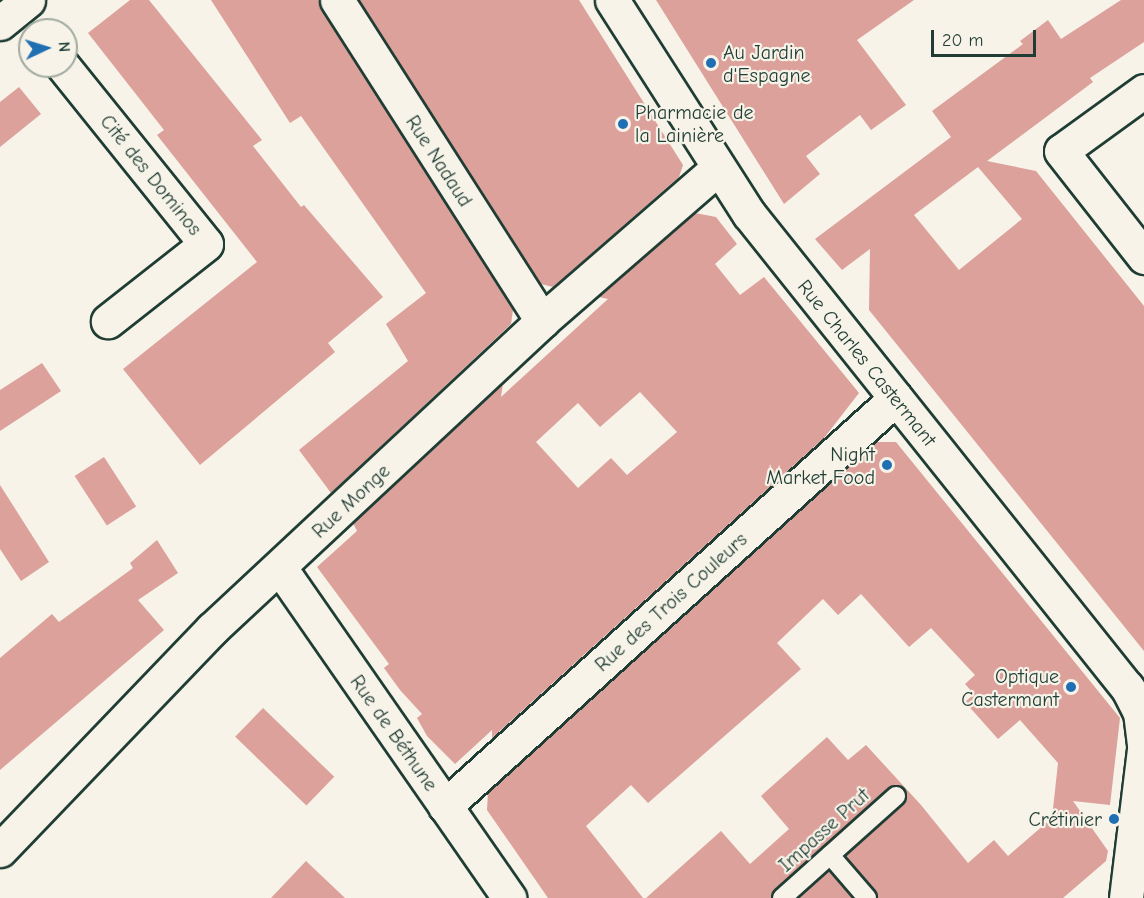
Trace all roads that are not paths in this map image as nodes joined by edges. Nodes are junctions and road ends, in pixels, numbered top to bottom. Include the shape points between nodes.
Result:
1 (337, 0) edge
2 (612, 0) edge
3 (73, 78) edge
4 (1144, 91) edge
5 (717, 169) junction
6 (1144, 257) edge
7 (108, 321) dead end
8 (542, 321) junction
9 (896, 398) junction
10 (280, 568) junction
11 (1136, 698) edge
12 (1144, 748) edge
13 (896, 796) dead end
14 (445, 806) junction
15 (1140, 807) edge
16 (0, 850) edge
17 (830, 855) junction
18 (1122, 894) edge
19 (509, 898) edge
20 (782, 898) edge
21 (867, 898) edge

1 - 8 street, Rue Nadaud
2 - 5 street, Rue Charles Castermant
3 - 7 street, Cité des Dominos via 206,244
4 - 6 street via 1061,151
5 - 8 street, Rue Monge
5 - 9 street, Rue Charles Castermant
8 - 10 street, Rue Monge
9 - 11 street, Rue Charles Castermant
9 - 14 street, Rue des Trois Couleurs
10 - 14 street, Rue de Béthune
10 - 16 street, Rue Monge via 212,629
11 - 12 street, Rue Charles Castermant
12 - 15 street, Rue Charles Castermant
13 - 17 lane, Impasse Prut
14 - 19 street, Rue de Béthune
15 - 18 street, Rue Charles Castermant
17 - 20 lane, Impasse Prut
17 - 21 lane

